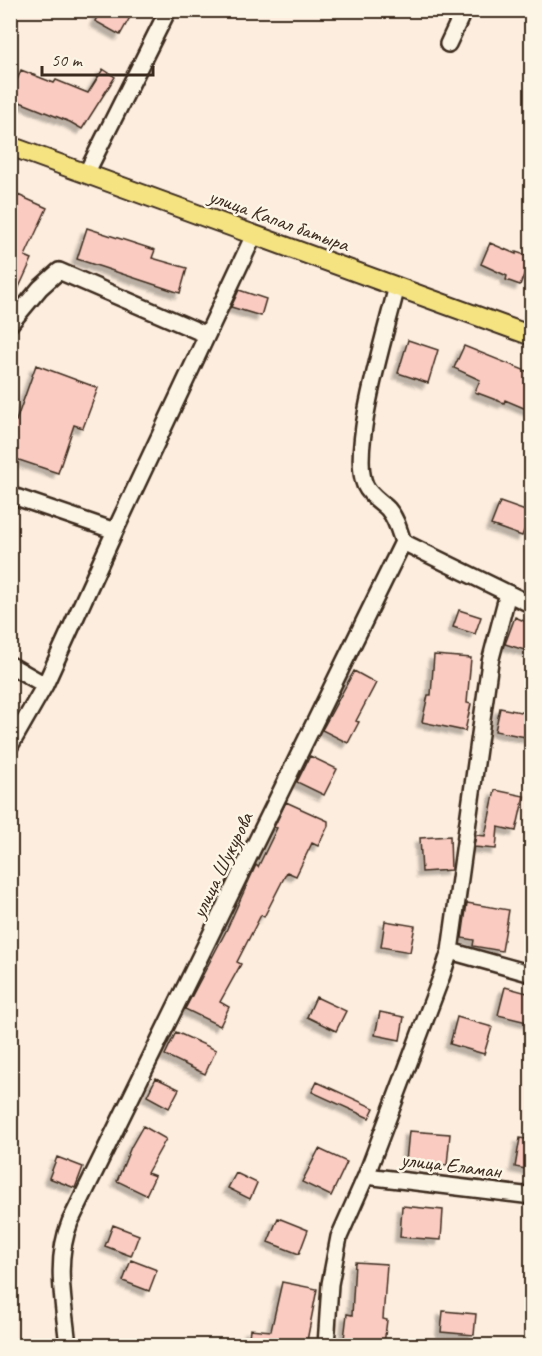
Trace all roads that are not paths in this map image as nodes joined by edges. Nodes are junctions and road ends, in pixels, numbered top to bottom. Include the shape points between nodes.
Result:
1 (168, 10) edge
2 (464, 10) edge
3 (448, 44) dead end
4 (10, 146) edge
5 (86, 174) junction
6 (254, 235) junction
7 (397, 286) junction
8 (10, 324) edge
9 (207, 335) junction
10 (531, 336) edge
11 (10, 495) edge
12 (115, 531) junction
13 (403, 542) junction
14 (508, 593) junction
15 (531, 605) edge
16 (10, 665) edge
17 (45, 685) junction
18 (10, 746) edge
19 (450, 951) junction
20 (531, 974) edge
21 (366, 1176) junction
22 (531, 1196) edge
23 (68, 1346) edge
24 (326, 1346) edge

1 - 5 street
2 - 3 street
4 - 5 main road, улица Капал батыра
5 - 6 main road, улица Капал батыра
6 - 7 main road, улица Капал батыра
6 - 9 street
7 - 10 main road, улица Капал батыра
7 - 13 street via 364,418 362,468 364,484 394,517
8 - 9 street via 59,271
9 - 12 street
11 - 12 street
12 - 17 street
13 - 14 street
13 - 23 street, улица Шукурова via 70,1222 61,1264
14 - 15 street
14 - 19 street via 490,662
16 - 17 street
17 - 18 street
19 - 20 street
19 - 21 street
21 - 22 street, улица Еламан
21 - 24 street via 339,1237 330,1284

